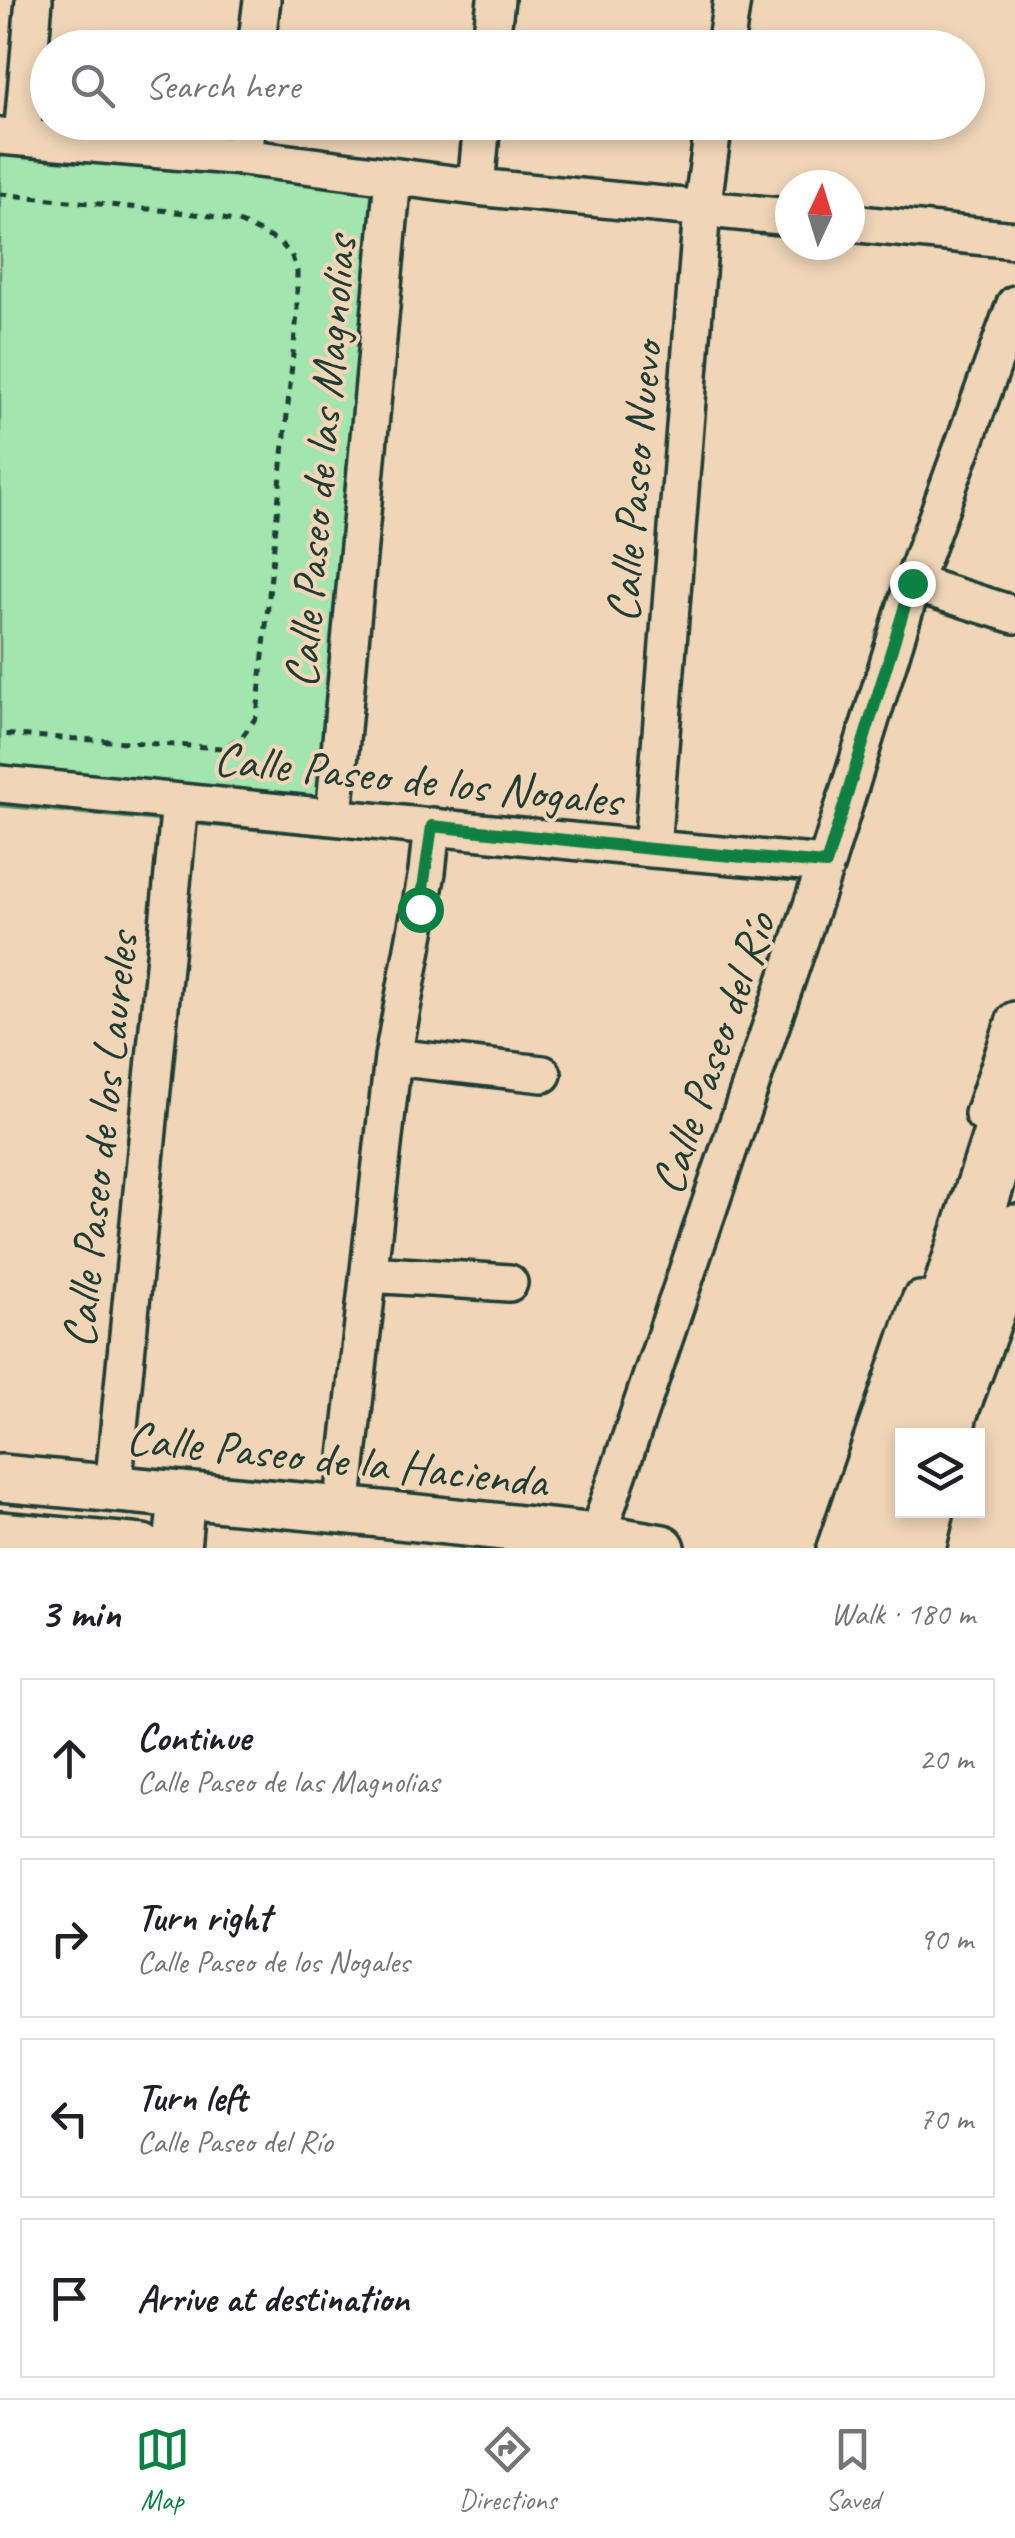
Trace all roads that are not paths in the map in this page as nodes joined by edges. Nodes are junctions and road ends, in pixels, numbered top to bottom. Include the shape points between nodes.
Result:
1 (34, 0) edge
2 (262, 0) edge
3 (496, 0) edge
4 (732, 0) edge
5 (258, 30) edge
6 (492, 30) edge
7 (728, 30) edge
8 (11, 137) edge
9 (245, 140) edge
10 (480, 140) edge
11 (711, 140) edge
12 (393, 177) junction
13 (476, 187) junction
14 (702, 208) junction
15 (775, 215) edge
16 (865, 225) edge
17 (1015, 240) edge
18 (1015, 304) edge
19 (912, 583) junction
20 (1015, 615) edge
21 (0, 784) edge
22 (180, 802) junction
23 (334, 816) junction
24 (432, 826) junction
25 (652, 849) junction
26 (826, 864) junction
27 (1015, 1020) edge
28 (393, 1057) junction
29 (544, 1074) dead end
30 (1015, 1093) edge
31 (1015, 1233) edge
32 (369, 1274) junction
33 (509, 1283) dead end
34 (906, 1428) edge
35 (946, 1428) edge
36 (895, 1462) edge
37 (0, 1478) edge
38 (50, 1483) junction
39 (113, 1488) junction
40 (182, 1495) junction
41 (342, 1510) junction
42 (924, 1518) edge
43 (0, 1535) edge
44 (45, 1539) junction
45 (595, 1542) edge
46 (129, 1548) edge
47 (177, 1548) edge
48 (662, 1548) edge
49 (836, 1548) edge
50 (867, 1548) edge
51 (917, 1548) edge

1 - 8 street
2 - 5 street
3 - 6 street
4 - 7 street
9 - 12 street
10 - 13 street
11 - 14 street, Calle Paseo Nuevo
12 - 13 street
12 - 23 street, Calle Paseo de las Magnolias
13 - 14 street
14 - 15 street
14 - 25 street, Calle Paseo Nuevo
16 - 17 street
18 - 19 street, Calle Paseo del Río
19 - 20 street
19 - 26 street, Calle Paseo del Río
21 - 22 street, Calle Paseo de los Nogales
22 - 23 street, Calle Paseo de los Nogales
22 - 39 street, Calle Paseo de los Laureles
23 - 24 street, Calle Paseo de los Nogales
24 - 25 street, Calle Paseo de los Nogales
24 - 28 street
25 - 26 street, Calle Paseo de los Nogales
26 - 45 street, Calle Paseo del Río
27 - 49 street
28 - 29 street
28 - 32 street
30 - 34 main road
31 - 35 main road
32 - 33 street
32 - 41 street
36 - 50 main road
37 - 38 street, Calle Paseo de la Hacienda
38 - 39 street, Calle Paseo de la Hacienda
38 - 44 street
39 - 40 street, Calle Paseo de la Hacienda
40 - 41 street, Calle Paseo de la Hacienda
40 - 47 street
41 - 45 street, Calle Paseo de la Hacienda
42 - 51 main road
43 - 44 street
44 - 46 street
45 - 48 street, Calle Paseo de la Hacienda

